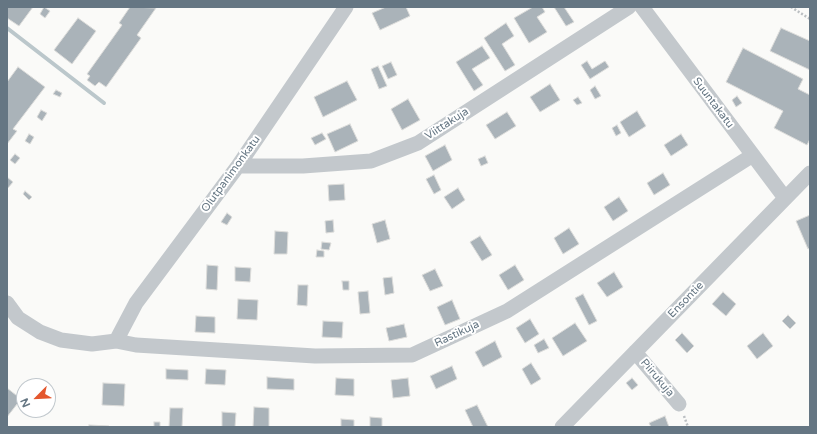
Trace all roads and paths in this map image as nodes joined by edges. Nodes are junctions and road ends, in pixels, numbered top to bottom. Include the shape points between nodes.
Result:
1 (346, 7) edge
2 (629, 7) edge
3 (642, 7) edge
4 (791, 7) edge
5 (810, 19) edge
6 (753, 155) junction
7 (238, 166) junction
8 (810, 173) edge
9 (785, 198) junction
10 (7, 302) edge
11 (116, 341) junction
12 (636, 352) junction
13 (679, 404) dead end
14 (562, 427) edge

1 - 7 street, Olutpanimonkatu
2 - 7 street, Viittakuja via 418,143 371,161 303,166
3 - 6 street, Suuntakatu
4 - 5 path
6 - 9 street, Suuntakatu
6 - 11 street, Rastikuja via 507,311 412,355 315,356 136,345
7 - 11 street, Olutpanimonkatu via 136,303
8 - 9 street, Ensontie
9 - 12 street, Ensontie
10 - 11 street, Rastikuja via 18,318 40,332 61,340 92,344
12 - 13 street, Piirukuja
12 - 14 street, Ensontie

